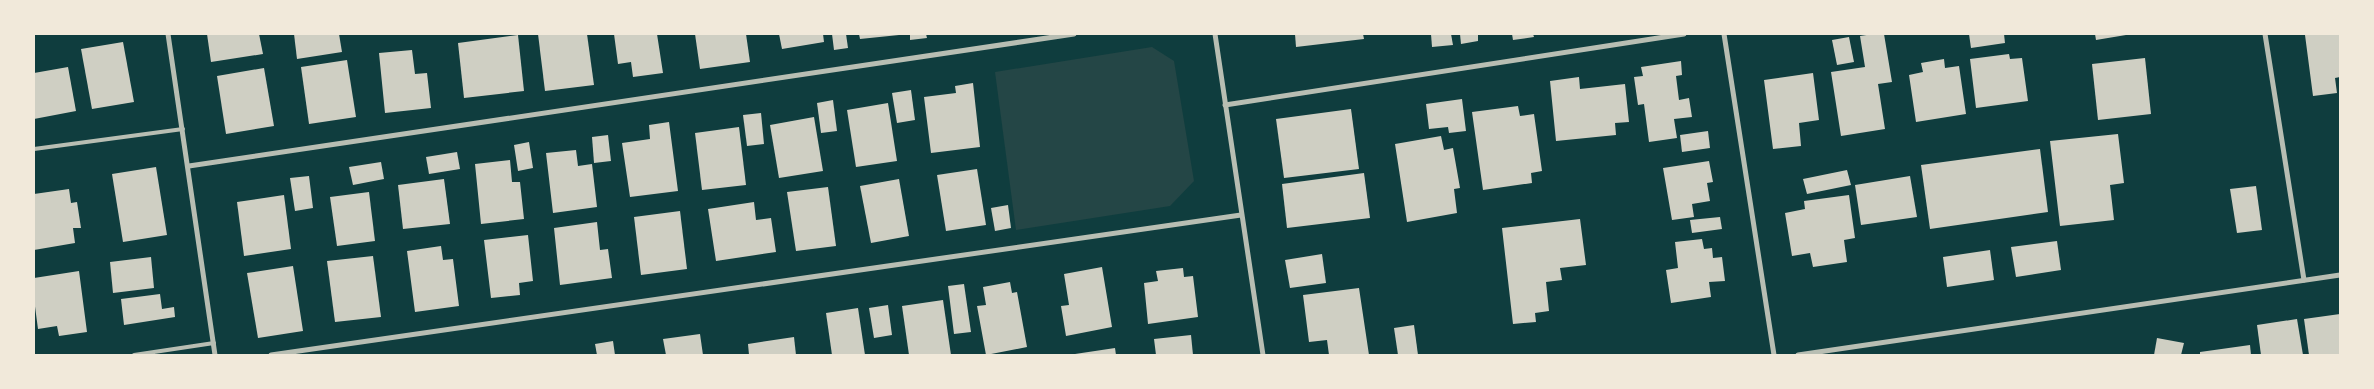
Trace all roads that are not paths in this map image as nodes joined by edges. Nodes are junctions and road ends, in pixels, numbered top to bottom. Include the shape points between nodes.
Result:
1 (168, 34) edge
2 (1074, 34) edge
3 (1215, 34) edge
4 (1684, 34) edge
5 (1724, 34) edge
6 (2265, 34) edge
7 (1225, 106) junction
8 (182, 129) junction
9 (34, 149) edge
10 (189, 166) junction
11 (1242, 215) junction
12 (2340, 275) edge
13 (2304, 280) junction
14 (214, 343) junction
15 (134, 355) edge
16 (215, 355) edge
17 (271, 355) edge
18 (1263, 355) edge
19 (1774, 355) edge
20 (1798, 355) edge

1 - 8 street
2 - 10 street
3 - 7 street
4 - 7 street
5 - 19 street
6 - 13 street
7 - 11 street
8 - 9 lane
8 - 10 street
10 - 14 street
11 - 17 street
11 - 18 street
12 - 13 street
13 - 20 street
14 - 15 lane
14 - 16 street

